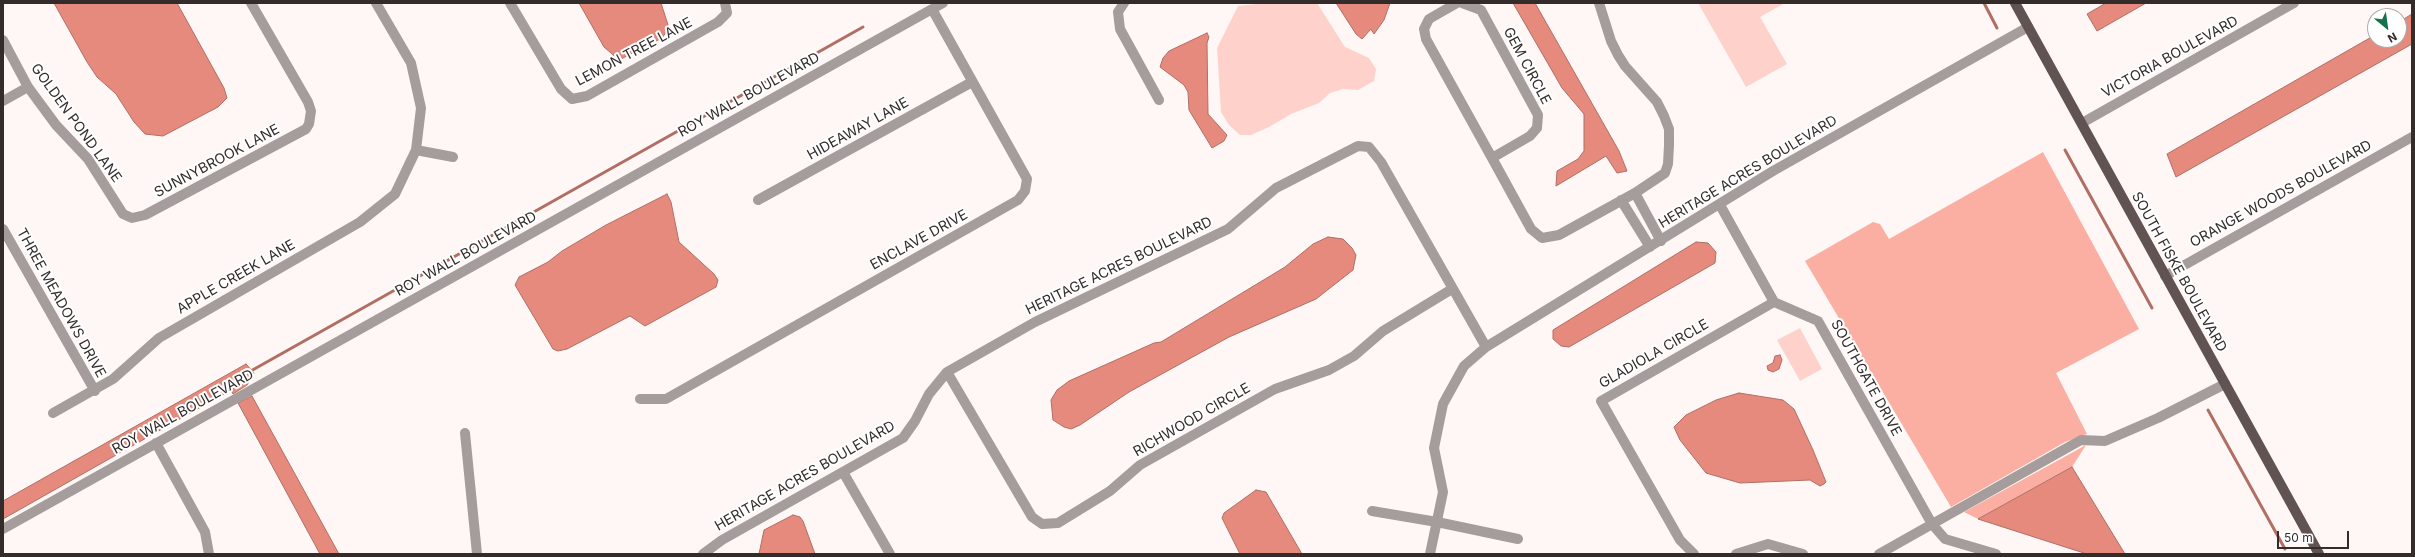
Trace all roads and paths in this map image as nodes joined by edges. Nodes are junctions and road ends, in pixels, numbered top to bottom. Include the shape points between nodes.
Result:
1 (251, 3) edge
2 (376, 3) edge
3 (510, 3) edge
4 (943, 3) edge
5 (1124, 3) edge
6 (1457, 3) edge
7 (1462, 3) edge
8 (1599, 3) edge
9 (2015, 3) edge
10 (2294, 3) edge
11 (726, 8) edge
12 (932, 9) junction
13 (2028, 27) junction
14 (3, 40) edge
15 (972, 82) junction
16 (28, 87) junction
17 (1159, 100) dead end
18 (3, 101) edge
19 (2082, 123) junction
20 (2412, 137) edge
21 (416, 150) junction
22 (453, 157) dead end
23 (1492, 158) junction
24 (1635, 193) junction
25 (758, 200) dead end
26 (1622, 200) junction
27 (1720, 205) junction
28 (132, 218) joint
29 (3, 229) edge
30 (1661, 241) junction
31 (1650, 247) junction
32 (2165, 276) junction
33 (1452, 289) junction
34 (1774, 302) junction
35 (1486, 347) junction
36 (947, 372) junction
37 (2225, 384) junction
38 (95, 391) junction
39 (640, 399) dead end
40 (53, 413) dead end
41 (465, 433) dead end
42 (156, 443) junction
43 (843, 472) junction
44 (1372, 512) dead end
45 (1437, 522) junction
46 (1932, 524) junction
47 (3, 529) edge
48 (1518, 539) dead end
49 (209, 554) edge
50 (477, 554) edge
51 (703, 554) edge
52 (890, 554) edge
53 (1430, 554) edge
54 (1694, 554) edge
55 (1736, 554) edge
56 (1803, 554) edge
57 (1879, 554) edge
58 (1996, 554) edge
59 (2319, 554) edge

1 - 28 street, SUNNYBROOK LANE via 308,102 311,111 306,129 145,215
2 - 21 street, APPLE CREEK LANE via 410,63 421,108
3 - 11 street, LEMON TREE LANE via 561,89 572,99 587,96 718,22
4 - 12 street, ROY WALL BOULEVARD
5 - 17 street via 1118,12 1120,29
6 - 23 street via 1429,19 1424,29 1426,39
7 - 23 street, GEM CIRCLE via 1481,10 1538,115 1537,128 1530,136
8 - 24 street via 1618,55 1657,102 1669,129 1668,164 1665,173
9 - 13 main road, SOUTH FISKE BOULEVARD
10 - 19 street, VICTORIA BOULEVARD
12 - 15 street, ENCLAVE DRIVE
12 - 42 street, ROY WALL BOULEVARD
13 - 19 main road, SOUTH FISKE BOULEVARD
13 - 27 street, HERITAGE ACRES BOULEVARD via 1773,172
14 - 16 street, GOLDEN POND LANE
15 - 25 street, HIDEAWAY LANE
15 - 39 street, ENCLAVE DRIVE via 1027,179 1025,191 1018,200 666,399
16 - 18 street
16 - 28 street, GOLDEN POND LANE via 56,125 88,159 123,214
19 - 32 main road, SOUTH FISKE BOULEVARD
20 - 32 street, ORANGE WOODS BOULEVARD
21 - 22 street
21 - 38 street, APPLE CREEK LANE via 395,194 360,222 158,338 113,379
23 - 26 street via 1531,229 1542,238 1559,235
24 - 26 street
24 - 30 street
26 - 31 street
27 - 30 street, HERITAGE ACRES BOULEVARD
27 - 34 street
29 - 38 street, THREE MEADOWS DRIVE
30 - 31 street, HERITAGE ACRES BOULEVARD
31 - 35 street, HERITAGE ACRES BOULEVARD
32 - 37 main road, SOUTH FISKE BOULEVARD
33 - 35 street, HERITAGE ACRES BOULEVARD
33 - 36 street, HERITAGE ACRES BOULEVARD via 1381,162 1369,148 1358,146 1276,188 1228,229 1035,322
33 - 36 street, RICHWOOD CIRCLE via 1383,331 1354,356 1329,370 1275,389 1140,464 1110,491 1058,522 1042,524 1032,517
34 - 46 street, SOUTHGATE DRIVE via 1818,321
34 - 54 street, GLADIOLA CIRCLE via 1601,401 1680,540
35 - 45 street, HERITAGE ACRES BOULEVARD via 1464,366 1443,404 1434,448 1443,492
36 - 43 street, HERITAGE ACRES BOULEVARD via 929,394 903,438
37 - 46 street via 2105,441 2081,440
37 - 59 main road, SOUTH FISKE BOULEVARD
38 - 40 street, APPLE CREEK LANE
41 - 50 street
42 - 47 street, ROY WALL BOULEVARD
42 - 49 street via 205,532
43 - 51 street, HERITAGE ACRES BOULEVARD via 722,540
43 - 52 street
44 - 45 street
45 - 48 street
45 - 53 street, HERITAGE ACRES BOULEVARD
46 - 57 street
46 - 58 street, SOUTHGATE DRIVE via 1945,539
55 - 56 street via 1768,544

